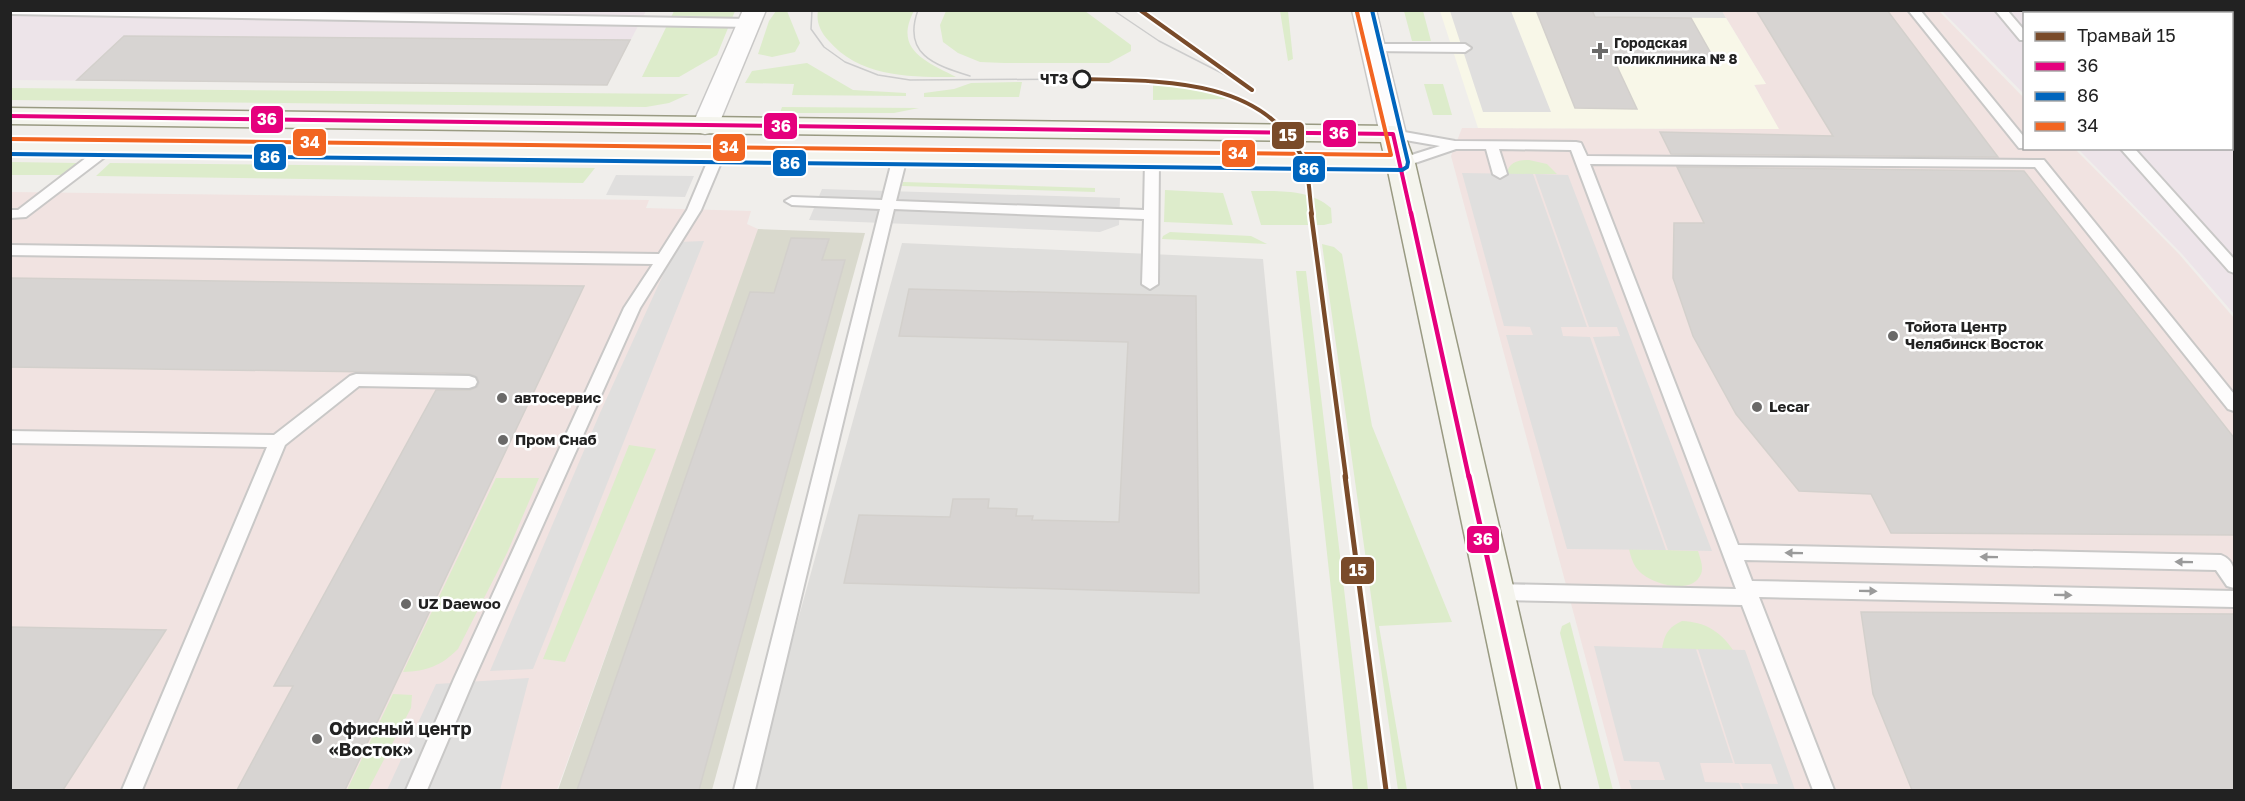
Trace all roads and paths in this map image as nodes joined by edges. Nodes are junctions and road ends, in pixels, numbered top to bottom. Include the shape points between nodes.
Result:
1 (1364, 10) edge
2 (1913, 10) edge
3 (2000, 10) edge
4 (10, 11) edge
5 (70, 11) edge
6 (493, 15) edge
7 (698, 16) edge
8 (753, 17) edge
9 (2023, 35) edge
10 (1373, 48) junction
11 (1465, 48) dead end
12 (10, 116) edge
13 (705, 126) junction
14 (2023, 143) edge
15 (1455, 145) junction
16 (1491, 145) junction
17 (10, 146) edge
18 (108, 147) junction
19 (1397, 149) junction
20 (2028, 150) edge
21 (2128, 150) edge
22 (706, 153) junction
23 (900, 157) junction
24 (1152, 159) junction
25 (1581, 160) junction
26 (2039, 163) junction
27 (1500, 174) dead end
28 (792, 201) dead end
29 (890, 203) junction
30 (10, 214) edge
31 (1152, 215) junction
32 (10, 250) edge
33 (663, 260) junction
34 (2235, 268) edge
35 (1149, 284) dead end
36 (469, 382) dead end
37 (2235, 405) edge
38 (10, 437) edge
39 (278, 441) junction
40 (1731, 552) junction
41 (2235, 580) edge
42 (1496, 592) junction
43 (1748, 593) junction
44 (2235, 599) edge
45 (132, 790) edge
46 (417, 790) edge
47 (744, 790) edge
48 (1539, 790) edge
49 (1823, 790) edge

1 - 10 street
2 - 14 lane
3 - 9 lane
4 - 5 lane
5 - 6 lane
6 - 7 lane
7 - 8 lane
8 - 13 street
10 - 11 lane
10 - 19 street
12 - 13 main road
13 - 19 main road
13 - 22 main road
15 - 16 lane
15 - 19 lane
15 - 19 lane
16 - 25 lane via 1576,146
16 - 27 lane
17 - 18 main road
18 - 22 main road
18 - 30 lane via 21,214
19 - 24 main road
19 - 42 main road
20 - 26 lane
21 - 34 lane
22 - 23 main road
22 - 33 lane via 694,210
23 - 24 main road
23 - 29 lane
24 - 31 lane
25 - 26 lane
25 - 40 lane
26 - 37 lane
28 - 29 lane
29 - 31 lane
29 - 47 lane
31 - 35 lane
32 - 33 lane
33 - 46 lane via 632,308
36 - 39 lane via 356,380
38 - 39 lane
39 - 45 lane
41 -> 40 lane via 2221,563
40 - 43 lane
42 - 43 lane
42 - 48 main road
43 -> 44 lane
43 - 49 lane

